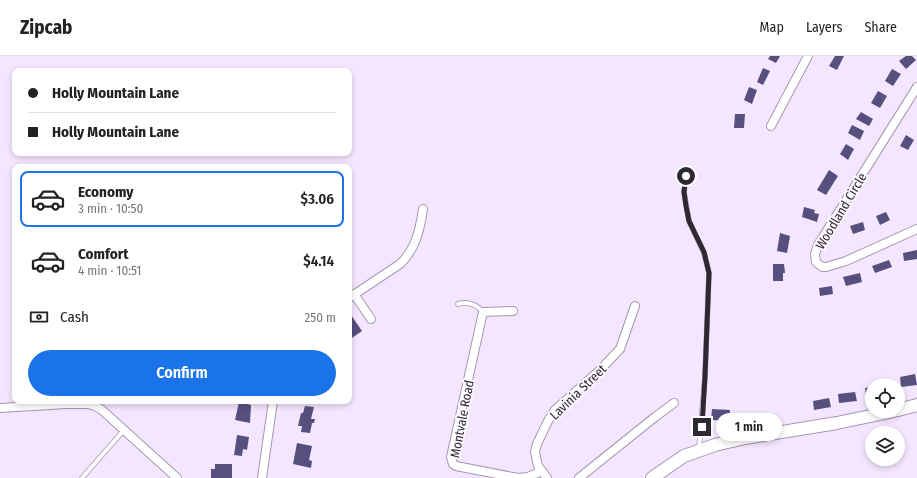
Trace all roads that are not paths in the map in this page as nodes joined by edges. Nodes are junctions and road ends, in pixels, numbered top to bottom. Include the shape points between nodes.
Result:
1 (808, 56) edge
2 (917, 87) edge
3 (771, 126) dead end
4 (686, 176) dead end
5 (423, 208) dead end
6 (917, 229) edge
7 (352, 295) edge
8 (352, 297) edge
9 (458, 304) dead end
10 (635, 306) dead end
11 (513, 311) dead end
12 (483, 312) junction
13 (371, 319) dead end
14 (274, 404) edge
15 (674, 404) dead end
16 (917, 406) edge
17 (0, 408) edge
18 (905, 409) edge
19 (865, 417) edge
20 (124, 430) junction
21 (700, 450) junction
22 (545, 475) edge
23 (82, 478) edge
24 (177, 478) edge
25 (262, 478) edge
26 (580, 478) edge
27 (652, 478) edge

1 - 3 street
2 - 6 street, Woodland Circle via 818,245 816,262 826,267 846,261
4 - 21 lane via 684,192 689,221 704,252 709,273
5 - 7 street via 414,247 406,259
8 - 13 street
9 - 12 lane via 469,302
10 - 22 street, Lavinia Street via 620,349 555,410 548,421 535,452 538,466
11 - 12 street
12 - 22 street, Montvale Road via 451,457 453,464 462,468 518,478
14 - 25 street
15 - 26 street
16 - 18 main road
17 - 20 street via 88,404 102,410
19 - 21 main road via 745,438
20 - 23 lane
20 - 24 street
21 - 27 main road via 684,456

